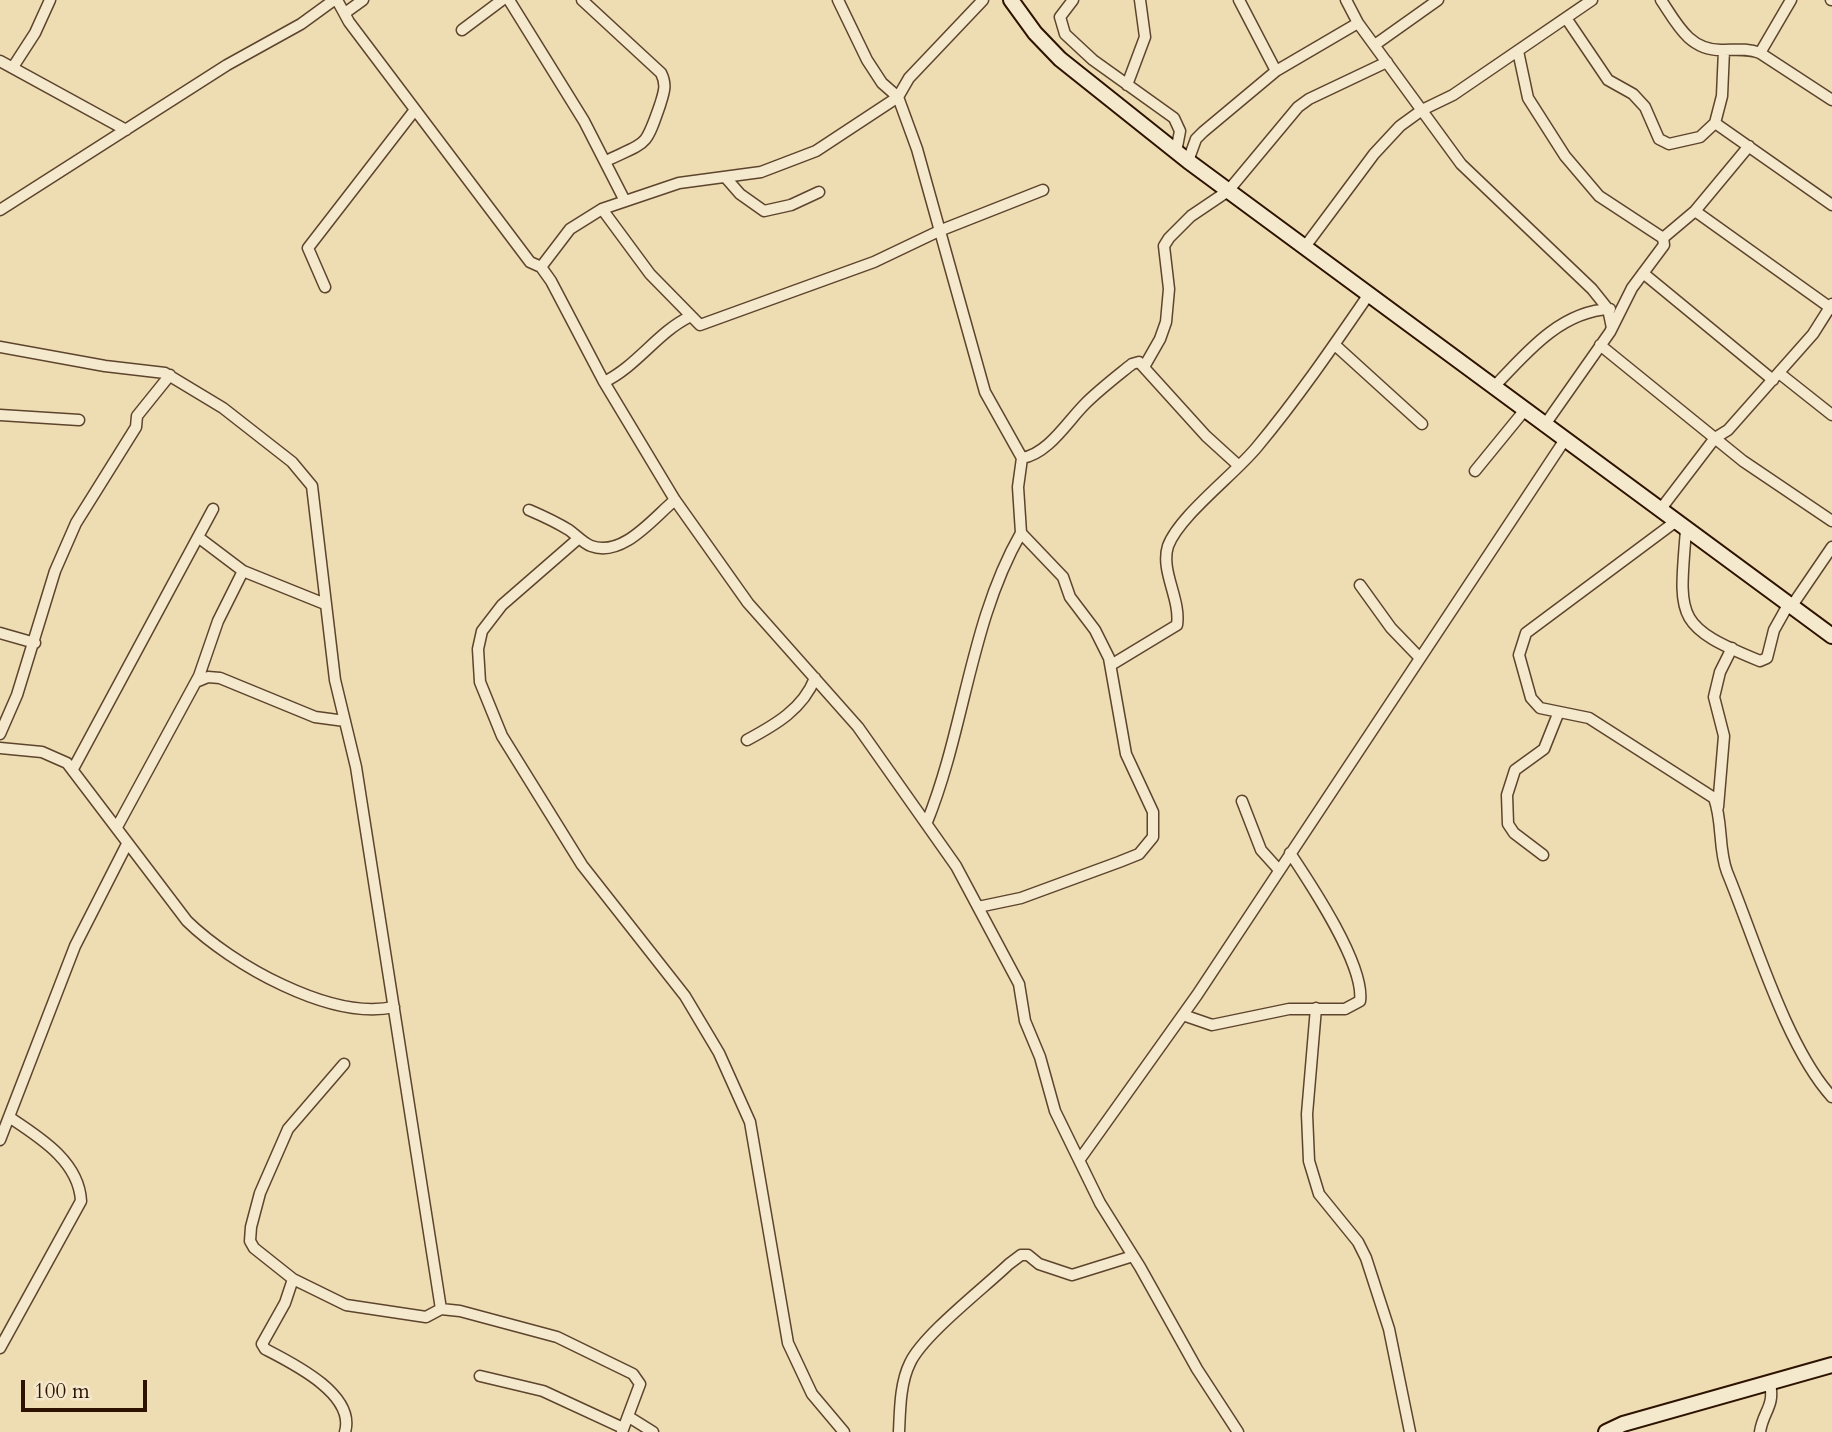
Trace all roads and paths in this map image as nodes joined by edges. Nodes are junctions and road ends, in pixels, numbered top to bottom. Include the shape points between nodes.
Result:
1 (50, 0) edge
2 (336, 0) edge
3 (363, 0) edge
4 (502, 0) edge
5 (509, 0) edge
6 (582, 0) edge
7 (838, 0) edge
8 (983, 0) edge
9 (1011, 0) edge
10 (1073, 0) edge
11 (1140, 0) edge
12 (1239, 0) edge
13 (1346, 0) edge
14 (1438, 0) edge
15 (1592, 0) edge
16 (1661, 0) edge
17 (1791, 0) edge
18 (345, 13) junction
19 (1566, 18) junction
20 (1358, 23) junction
21 (462, 30) dead end
22 (1376, 44) junction
23 (1724, 50) junction
24 (1518, 51) junction
25 (1760, 53) junction
26 (0, 61) edge
27 (1387, 62) junction
28 (13, 67) junction
29 (1276, 71) junction
30 (1128, 85) junction
31 (898, 97) junction
32 (1832, 100) edge
33 (1422, 110) junction
34 (414, 111) junction
35 (1716, 123) junction
36 (127, 130) junction
37 (1749, 146) junction
38 (1182, 156) junction
39 (606, 161) junction
40 (726, 178) junction
41 (1043, 190) dead end
42 (1228, 191) junction
43 (819, 192) dead end
44 (625, 201) junction
45 (1832, 205) edge
46 (602, 209) junction
47 (0, 210) edge
48 (1695, 211) junction
49 (939, 231) junction
50 (1663, 238) junction
51 (1304, 248) junction
52 (541, 267) junction
53 (1643, 273) junction
54 (325, 287) dead end
55 (1367, 296) junction
56 (1831, 307) edge
57 (1608, 309) junction
58 (1621, 309) junction
59 (689, 317) junction
60 (1612, 328) junction
61 (1335, 345) junction
62 (1600, 345) junction
63 (0, 347) edge
64 (1144, 367) junction
65 (170, 375) junction
66 (1776, 377) junction
67 (604, 382) junction
68 (1493, 388) junction
69 (1524, 411) junction
70 (0, 415) edge
71 (1832, 415) edge
72 (79, 420) dead end
73 (1422, 424) dead end
74 (1544, 426) junction
75 (1715, 438) junction
76 (1564, 441) junction
77 (1022, 458) junction
78 (1239, 466) junction
79 (1475, 471) dead end
80 (676, 500) junction
81 (213, 509) dead end
82 (529, 510) dead end
83 (1660, 510) junction
84 (1832, 521) edge
85 (1681, 526) junction
86 (1021, 533) junction
87 (198, 537) junction
88 (579, 538) junction
89 (1832, 547) edge
90 (243, 571) junction
91 (1360, 585) dead end
92 (325, 604) junction
93 (1789, 606) junction
94 (0, 633) edge
95 (1832, 636) edge
96 (35, 643) junction
97 (1732, 648) junction
98 (1418, 656) junction
99 (1111, 665) junction
100 (815, 678) junction
101 (196, 682) junction
102 (1558, 714) junction
103 (345, 721) junction
104 (0, 733) edge
105 (747, 740) dead end
106 (0, 748) edge
107 (73, 769) junction
108 (1242, 800) dead end
109 (1718, 808) junction
110 (927, 822) junction
111 (117, 827) junction
112 (127, 844) junction
113 (1290, 853) junction
114 (1544, 855) dead end
115 (1279, 870) junction
116 (978, 907) junction
117 (394, 1007) junction
118 (1316, 1008) junction
119 (1183, 1015) junction
120 (344, 1064) dead end
121 (1832, 1097) edge
122 (9, 1117) junction
123 (0, 1140) edge
124 (1080, 1159) junction
125 (1133, 1256) junction
126 (293, 1279) junction
127 (441, 1309) junction
128 (0, 1349) edge
129 (1832, 1366) edge
130 (480, 1376) dead end
131 (1770, 1383) junction
132 (629, 1417) junction
133 (623, 1430) edge
134 (345, 1432) edge
135 (653, 1432) edge
136 (844, 1432) edge
137 (899, 1432) edge
138 (1238, 1432) edge
139 (1410, 1432) edge
140 (1606, 1432) edge
141 (1760, 1432) edge

1 - 28 street
2 - 18 street
2 - 36 street
3 - 18 street
4 - 21 street
5 - 39 street
6 - 39 street via 661,73 666,88 652,135
7 - 31 street via 867,60
8 - 31 street via 909,78
9 - 38 main road via 1059,59
10 - 30 street via 1060,17 1065,34
11 - 30 street via 1145,37
12 - 29 street
13 - 20 street
14 - 22 street
15 - 19 street
16 - 23 street via 1692,43
17 - 25 street
18 - 34 street
19 - 24 street
19 - 35 street via 1608,80 1645,107 1659,139 1668,144 1687,142
20 - 22 street
20 - 29 street
22 - 27 street
23 - 25 street
23 - 35 street
24 - 33 street
24 - 50 street via 1528,98 1565,156 1599,196
25 - 32 street
26 - 28 street
27 - 33 street
27 - 42 street via 1298,107
28 - 36 street
29 - 38 street via 1203,132
30 - 38 street via 1180,125
31 - 40 street via 816,151 761,172
31 - 49 street
33 - 51 street via 1374,154
33 - 57 street via 1461,164 1532,229
34 - 52 street via 519,249
34 - 54 street via 308,248
35 - 37 street
36 - 47 street
37 - 45 street
37 - 48 street
38 - 42 main road
39 - 44 street
40 - 43 street via 764,211
40 - 44 street via 679,183
41 - 49 street
42 - 51 main road
42 - 64 street via 1191,216 1164,246 1169,289 1166,322
44 - 46 street
46 - 52 street via 570,229
46 - 59 street
48 - 50 street
48 - 56 street
49 - 59 street via 874,262 708,324 700,325
49 - 77 street via 985,393
50 - 53 street via 1664,245
51 - 55 main road
52 - 67 street
53 - 58 street
53 - 66 street
55 - 61 street
55 - 68 main road
56 - 66 street
57 - 58 street
57 - 60 street
57 - 68 street via 1565,321
58 - 60 street
59 - 67 street
60 - 62 street
61 - 73 street
61 - 78 street
62 - 74 street
62 - 75 street
63 - 65 street
64 - 77 street via 1139,362 1132,364 1085,403 1042,449
64 - 78 street
65 - 92 street via 223,408 292,462 312,486
65 - 96 street via 137,416 136,426 76,523 55,571
66 - 71 street
66 - 75 street via 1728,430
67 - 80 street
68 - 69 main road
69 - 74 main road
69 - 79 street
70 - 72 street
74 - 76 main road
75 - 83 street
75 - 84 street
76 - 83 main road
76 - 98 street
77 - 86 street
78 - 99 street via 1180,529 1167,550 1179,608 1177,625
80 - 88 street via 621,544 595,547
80 - 100 street via 748,603
81 - 87 street
82 - 88 street
83 - 85 main road
85 - 93 main road
85 - 97 street via 1683,609 1698,631
85 - 102 street via 1526,633 1519,655 1531,698 1540,708
86 - 99 street via 1063,577
86 - 110 street via 977,640 957,734
87 - 90 street
87 - 107 street
88 - 136 street via 502,605 482,631 480,682 502,736 582,865 685,996 719,1054 750,1122 788,1343 812,1394
89 - 93 street
90 - 92 street
90 - 101 street
91 - 98 street
92 - 103 street
93 - 95 main road
93 - 97 street via 1774,630 1768,658 1760,661
94 - 96 street
96 - 104 street
97 - 109 street via 1714,697 1724,736
98 - 113 street
99 - 116 street via 1126,754 1153,812 1153,838 1139,854 1119,862 1021,898
100 - 105 street via 810,693 791,712
100 - 110 street via 874,748
101 - 103 street via 220,678 315,718
101 - 111 street
102 - 109 street via 1589,719 1615,733 1714,798
102 - 114 street via 1544,748 1515,770 1507,795 1508,824
103 - 117 street
106 - 107 street via 42,752
107 - 111 street
108 - 115 street via 1261,850
109 - 121 street via 1721,856 1727,872 1790,1029
110 - 116 street
111 - 112 street
112 - 117 street via 187,921 245,965 347,1008
112 - 122 street via 75,946
113 - 115 street
113 - 118 street via 1340,937 1360,995 1356,1005 1345,1009
115 - 119 street
116 - 124 street via 1018,984 1025,1021 1055,1111
117 - 127 street
118 - 119 street via 1270,1012 1212,1026
118 - 139 street via 1308,1161 1319,1194 1366,1258 1389,1329
119 - 124 street
120 - 126 street via 288,1129 260,1193 251,1227 254,1248
122 - 123 street
122 - 128 street via 52,1145 80,1189 81,1201
124 - 125 street via 1100,1203
125 - 137 street via 1072,1275 1039,1264 1028,1255 1009,1264 911,1361 904,1377
125 - 138 street
126 - 127 street via 346,1305 368,1310 426,1317
126 - 134 street via 262,1345 333,1394 344,1407
127 - 132 street via 557,1338 633,1374 640,1384
129 - 131 main road
130 - 133 street via 543,1391
131 - 140 main road
131 - 141 street via 1772,1403
132 - 133 street
132 - 135 street

